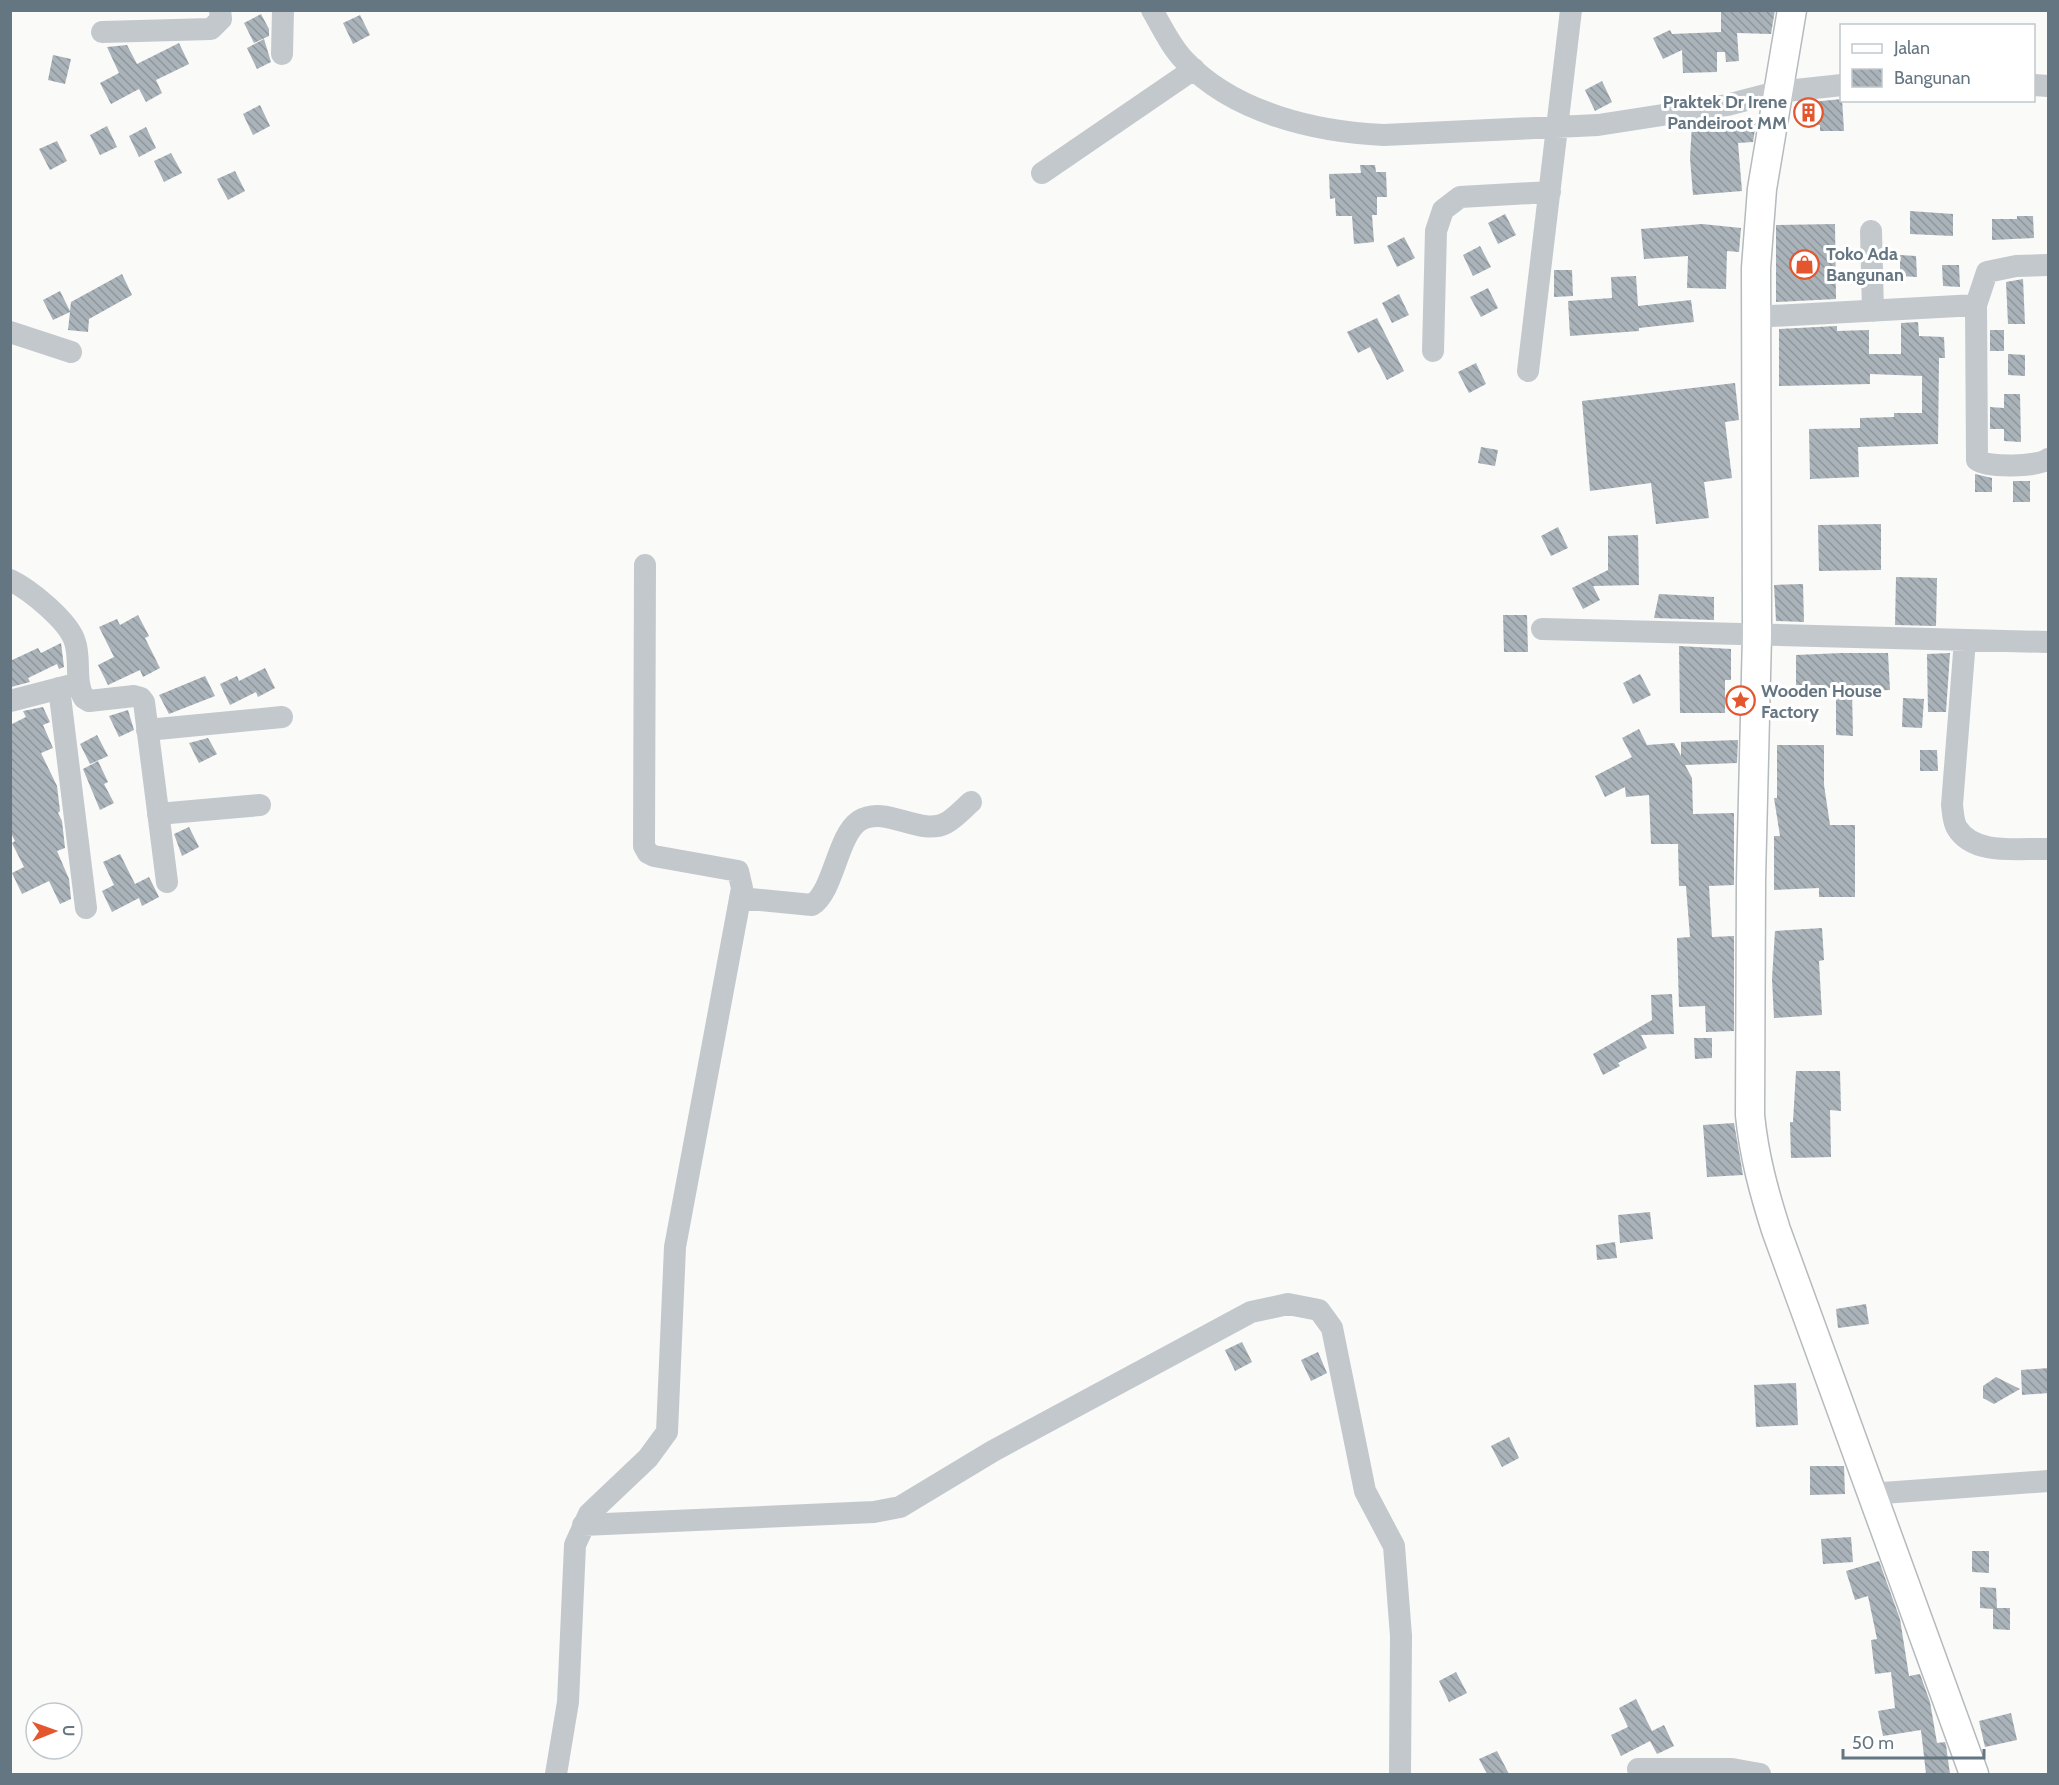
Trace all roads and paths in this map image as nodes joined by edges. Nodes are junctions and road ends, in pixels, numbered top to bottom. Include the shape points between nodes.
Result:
1 (220, 10) edge
2 (283, 10) edge
3 (1152, 10) edge
4 (1571, 10) edge
5 (1792, 10) edge
6 (114, 24) edge
7 (282, 54) dead end
8 (1194, 69) junction
9 (1840, 86) edge
10 (1777, 92) junction
11 (1558, 126) junction
12 (1042, 172) dead end
13 (1550, 192) junction
14 (1871, 231) dead end
15 (2049, 265) edge
16 (1976, 305) junction
17 (1873, 311) junction
18 (1754, 317) junction
19 (10, 332) edge
20 (1433, 351) dead end
21 (71, 352) dead end
22 (1528, 371) dead end
23 (2049, 459) edge
24 (645, 565) dead end
25 (10, 580) edge
26 (1542, 629) dead end
27 (1757, 635) junction
28 (1965, 640) junction
29 (2049, 642) edge
30 (69, 686) junction
31 (10, 701) edge
32 (282, 717) dead end
33 (147, 730) junction
34 (971, 802) dead end
35 (260, 805) dead end
36 (158, 814) junction
37 (2049, 849) edge
38 (167, 882) dead end
39 (740, 898) junction
40 (86, 908) dead end
41 (2049, 1480) edge
42 (1869, 1494) junction
43 (584, 1525) junction
44 (1638, 1769) dead end
45 (556, 1774) edge
46 (1400, 1774) edge
47 (1760, 1774) edge
48 (1974, 1774) edge

1 - 6 street via 221,19 211,29
2 - 7 street
3 - 8 street via 1172,44
4 - 11 street
5 - 10 main road
8 - 11 street via 1241,101 1284,118 1352,133 1384,135
8 - 12 street
9 - 10 street
10 - 11 street via 1686,112 1598,125
10 - 18 main road via 1758,227
11 - 13 street
13 - 20 street via 1460,197 1443,210 1436,231
13 - 22 street
14 - 17 street
15 - 16 street via 1987,272
16 - 17 street
16 - 23 street via 1977,460 1993,466 2041,464
17 - 18 street
18 - 27 main road
19 - 21 street
24 - 39 street via 644,846 654,856 738,871
25 - 30 street via 65,624 75,642
26 - 27 street
27 - 28 street
27 - 42 main road via 1750,1115 1755,1163
28 - 29 street
28 - 37 street via 1952,805 1955,826 1966,840 1978,846
30 - 31 street
30 - 33 street via 89,700 141,698
30 - 40 street
32 - 33 street
33 - 36 street
34 - 39 street via 945,824 931,827 876,816 859,822 843,845 822,899 812,905
35 - 36 street
36 - 38 street
39 - 43 street via 675,1247 667,1432 648,1458 589,1514
41 - 42 street
42 - 48 main road
43 - 45 street via 575,1545 568,1702
43 - 46 street via 874,1512 900,1507 993,1451 1251,1312 1288,1304 1319,1310 1332,1328 1365,1491 1394,1546 1401,1636
44 - 47 street via 1732,1769

